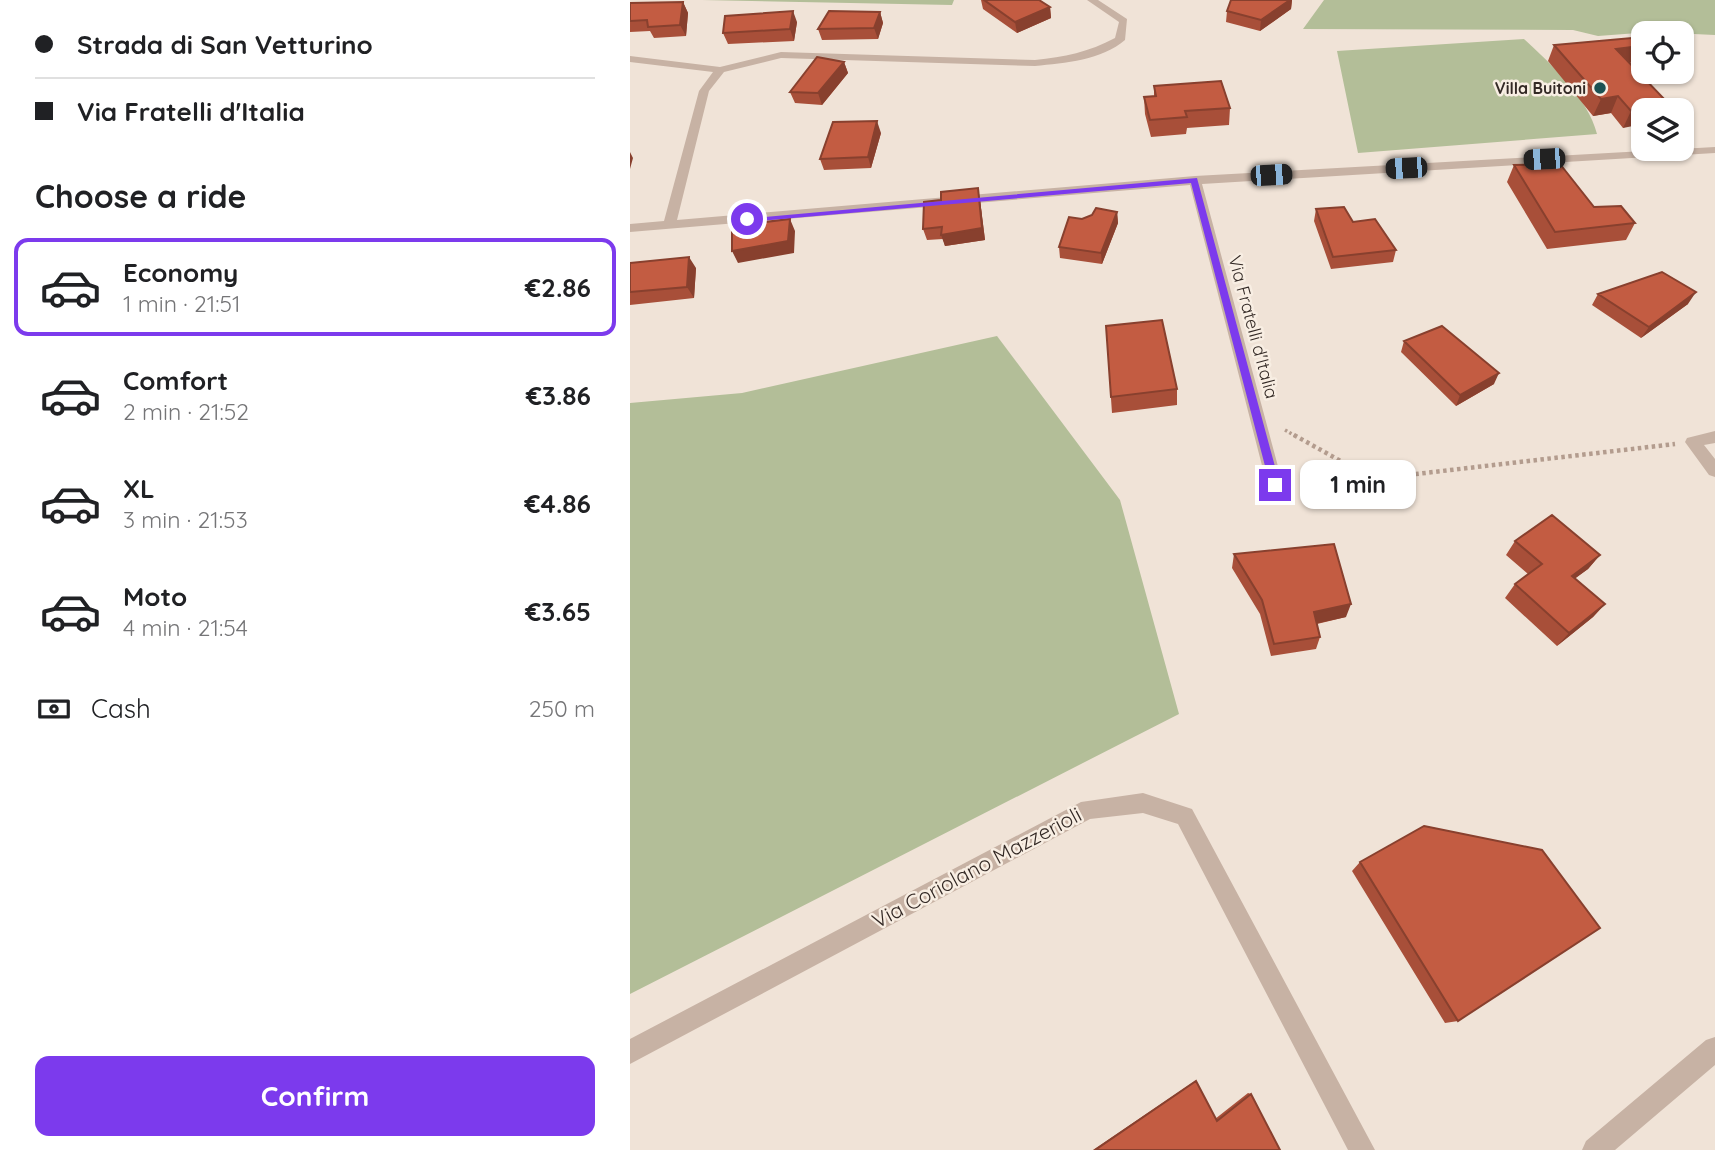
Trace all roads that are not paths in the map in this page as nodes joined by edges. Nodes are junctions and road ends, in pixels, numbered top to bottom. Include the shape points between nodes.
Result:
1 (1092, 0) edge
2 (630, 59) edge
3 (720, 70) junction
4 (1715, 150) edge
5 (1195, 180) junction
6 (669, 226) junction
7 (630, 228) edge
8 (1715, 437) edge
9 (1715, 471) edge
10 (1275, 485) dead end
11 (1715, 1049) edge
12 (630, 1052) edge
13 (1362, 1150) edge
14 (1595, 1150) edge

1 - 3 street via 1124,21 1120,40 1093,55 1035,63 781,55
2 - 3 street
3 - 6 street via 704,91
4 - 5 street
5 - 6 street
5 - 10 street, Via Fratelli d'Italia
6 - 7 street
8 - 9 street via 1693,442
11 - 14 street
12 - 13 street, Via Coriolano Mazzerioli via 1088,809 1143,803 1185,816

